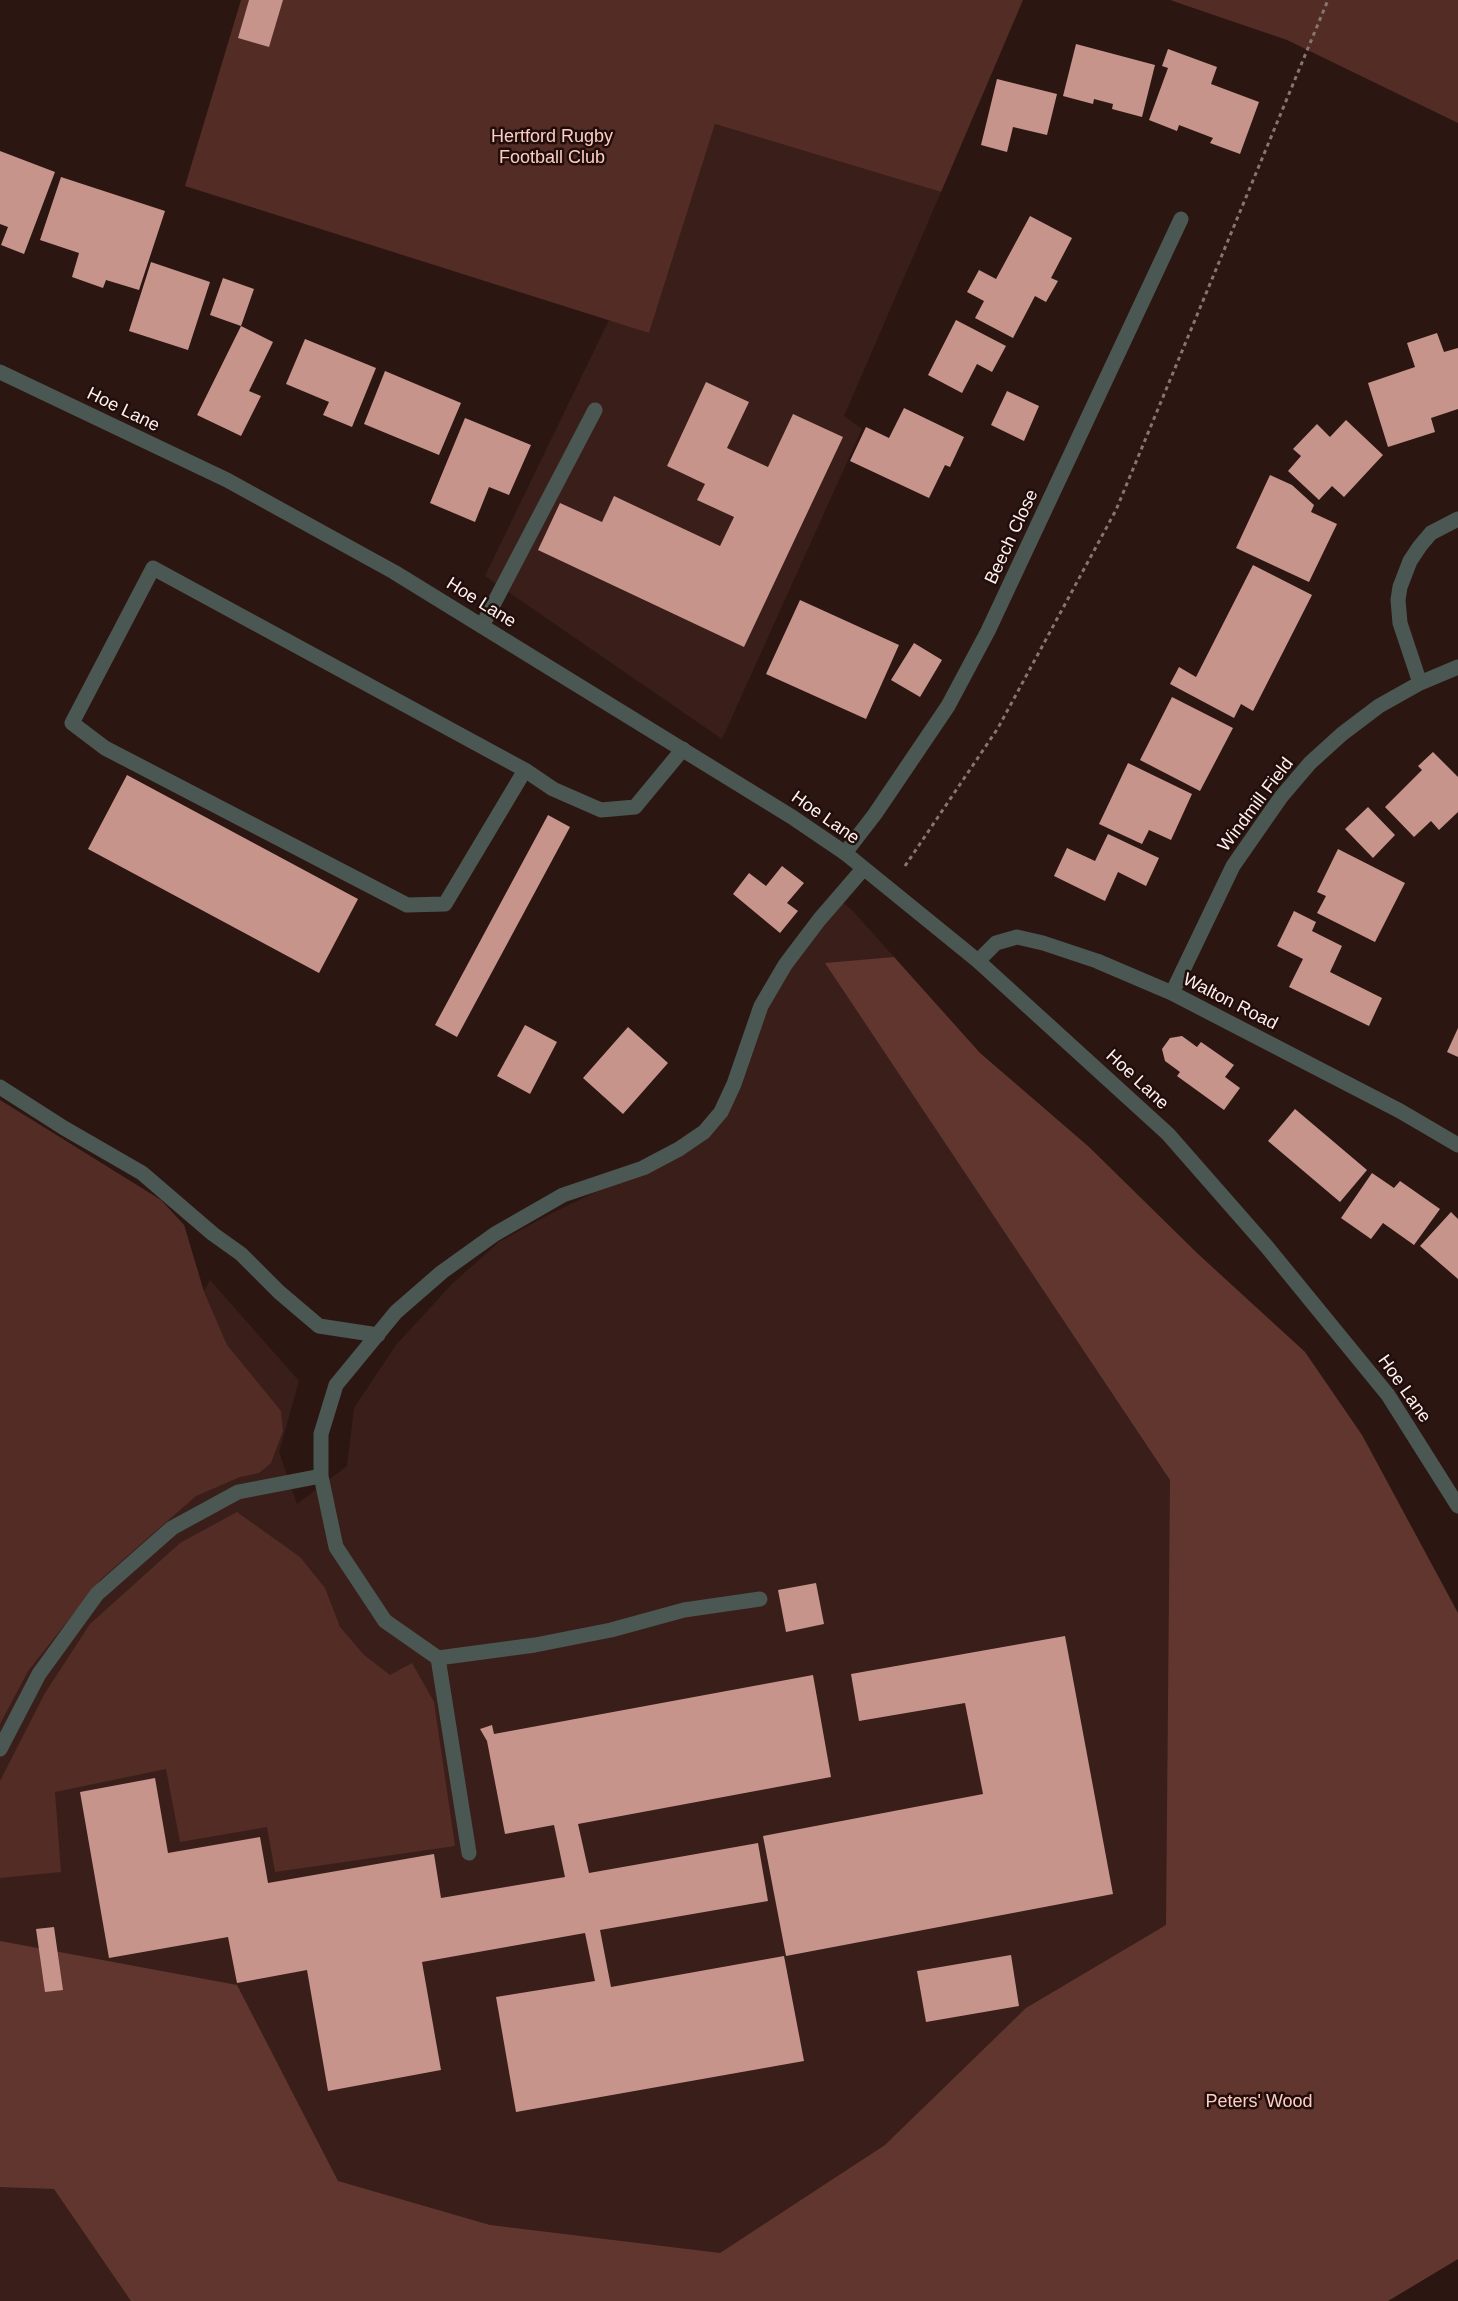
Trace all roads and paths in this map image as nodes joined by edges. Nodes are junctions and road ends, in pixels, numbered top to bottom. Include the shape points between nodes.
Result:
1 (1328, 0) edge
2 (1181, 219) dead end
3 (0, 372) edge
4 (595, 410) dead end
5 (1458, 519) edge
6 (482, 626) junction
7 (1458, 667) edge
8 (1420, 683) junction
9 (683, 749) junction
10 (525, 770) junction
11 (845, 853) junction
12 (863, 869) junction
13 (888, 890) junction
14 (978, 961) junction
15 (1172, 993) junction
16 (0, 1087) edge
17 (1458, 1146) edge
18 (378, 1335) junction
19 (321, 1476) junction
20 (1458, 1506) edge
21 (760, 1599) dead end
22 (438, 1658) junction
23 (0, 1749) edge
24 (469, 1853) dead end

1 - 13 path via 1116,510 998,728
2 - 11 street, Beech Close via 975,656 948,706 881,806
3 - 6 street, Hoe Lane via 227,480 394,572
4 - 6 street
5 - 8 street via 1432,533 1420,546 1400,587 1400,623
6 - 9 street, Hoe Lane
7 - 8 street, Windmill Field
8 - 15 street, Windmill Field via 1379,706 1342,734 1310,763 1281,797 1233,866
9 - 10 street via 635,808 601,810 553,789
9 - 11 street, Hoe Lane
10 - 10 street via 153,568 72,723 105,748 407,905 445,904
11 - 12 street, Hoe Lane
12 - 13 street, Hoe Lane
12 - 18 street via 785,965 761,1006 721,1112 704,1132 642,1168 563,1196 496,1234 442,1272 396,1312
13 - 14 street, Hoe Lane
14 - 15 street, Walton Road via 996,943 1017,937 1097,961
14 - 20 street, Hoe Lane via 1168,1134 1267,1247 1388,1395
15 - 17 street, Walton Road via 1400,1111
16 - 18 street via 142,1173 241,1254 319,1326
18 - 19 street via 336,1384 321,1434
19 - 22 street via 336,1548 385,1620
19 - 23 street via 238,1492 172,1528 98,1594 39,1674
21 - 22 street via 684,1610 611,1630 535,1645
22 - 24 street

